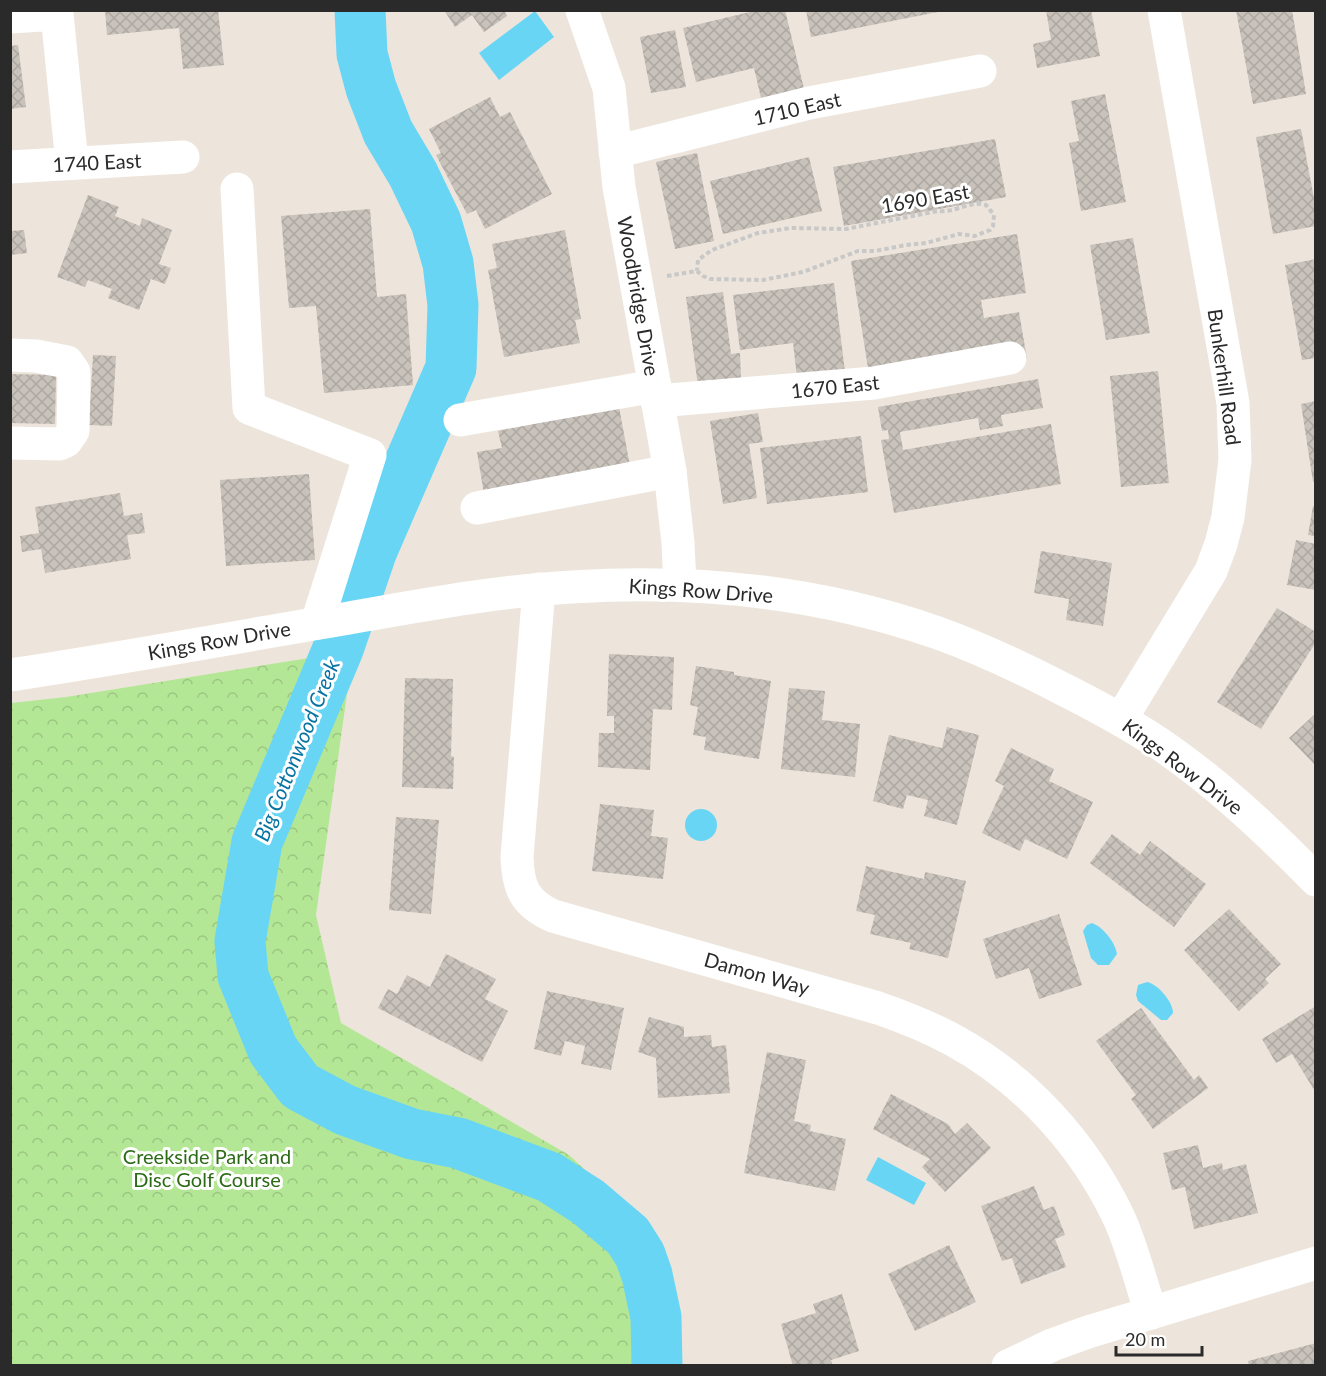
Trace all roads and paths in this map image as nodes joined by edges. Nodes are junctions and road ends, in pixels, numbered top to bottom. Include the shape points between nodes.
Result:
1 (582, 10) edge
2 (1164, 10) edge
3 (10, 17) edge
4 (980, 71) dead end
5 (615, 152) junction
6 (183, 157) dead end
7 (72, 163) junction
8 (10, 167) edge
9 (237, 189) dead end
10 (697, 271) junction
11 (666, 276) dead end
12 (10, 355) edge
13 (1010, 358) dead end
14 (656, 393) junction
15 (460, 420) dead end
16 (10, 443) edge
17 (670, 471) junction
18 (477, 508) dead end
19 (680, 585) junction
20 (539, 589) junction
21 (317, 623) junction
22 (10, 675) edge
23 (1121, 719) junction
24 (1316, 880) edge
25 (1316, 1263) edge
26 (1151, 1313) junction
27 (1008, 1365) edge

1 - 5 street, Woodbridge Drive via 609,88
2 - 23 street, Bunkerhill Road via 1233,403 1235,460 1228,517 1211,571
3 - 7 street via 57,14
4 - 5 street, 1710 East via 809,103
5 - 14 street, Woodbridge Drive
6 - 7 street, 1740 East
7 - 8 street, 1740 East
9 - 21 street via 249,408 370,455
10 - 10 path, 1690 East via 710,279 763,280 803,272 858,251 926,243 959,234 979,235 993,226 994,215 986,205 975,204 846,230 791,228 758,233 712,250 698,260
10 - 11 path, 1690 East
12 - 16 street via 67,362 74,372 73,431 66,441
13 - 14 street, 1670 East via 874,383
14 - 15 street, 1670 East
14 - 17 street, Woodbridge Drive
17 - 18 street
17 - 19 street, Woodbridge Drive
19 - 20 street, Kings Row Drive
19 - 23 street, Kings Row Drive via 778,594 884,616 987,652
20 - 21 street, Kings Row Drive
20 - 26 street, Damon Way via 517,857 523,894 553,916 898,1015 990,1063 1052,1118 1101,1184 1120,1220
21 - 22 street, Kings Row Drive
23 - 24 street, Kings Row Drive via 1220,790
25 - 26 street
26 - 27 street via 1052,1345

